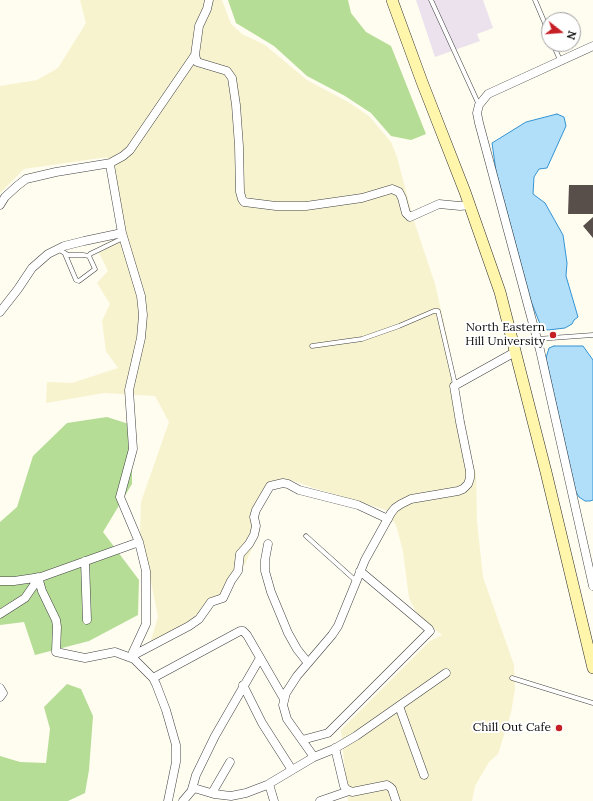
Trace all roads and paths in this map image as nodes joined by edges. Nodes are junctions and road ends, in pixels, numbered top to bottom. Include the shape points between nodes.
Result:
1 (209, 0) edge
2 (392, 0) edge
3 (431, 0) edge
4 (535, 0) edge
5 (541, 15) edge
6 (593, 46) edge
7 (556, 52) edge
8 (195, 55) junction
9 (560, 60) junction
10 (478, 105) junction
11 (111, 162) junction
12 (0, 205) edge
13 (470, 205) junction
14 (123, 235) junction
15 (61, 252) junction
16 (88, 256) junction
17 (0, 312) edge
18 (593, 335) edge
19 (537, 339) junction
20 (312, 346) dead end
21 (514, 347) junction
22 (455, 384) junction
23 (388, 518) junction
24 (306, 536) dead end
25 (139, 542) junction
26 (268, 544) dead end
27 (85, 561) junction
28 (360, 571) junction
29 (37, 577) junction
30 (0, 581) edge
31 (356, 581) junction
32 (593, 586) edge
33 (0, 614) edge
34 (87, 620) dead end
35 (133, 657) junction
36 (260, 658) junction
37 (308, 663) junction
38 (593, 668) edge
39 (446, 673) dead end
40 (153, 678) junction
41 (512, 678) dead end
42 (244, 685) junction
43 (0, 688) edge
44 (0, 697) edge
45 (284, 699) junction
46 (593, 703) edge
47 (399, 706) junction
48 (302, 740) junction
49 (335, 748) junction
50 (314, 757) junction
51 (230, 762) dead end
52 (292, 770) junction
53 (424, 774) dead end
54 (269, 784) junction
55 (192, 789) junction
56 (349, 791) junction
57 (212, 793) junction
58 (168, 801) edge
59 (183, 801) edge
60 (274, 801) edge
61 (320, 801) edge
62 (396, 801) edge

1 - 8 street via 199,26
2 - 13 street
3 - 10 lane
4 - 5 lane
6 - 9 street
7 - 9 lane
8 - 11 street via 130,150
8 - 13 street via 197,62 226,71 232,78 236,105 240,192 244,202 306,206 362,198 392,189 399,192 406,213 410,217 439,204
9 - 10 street via 488,94
10 - 19 street via 479,123
11 - 12 street via 26,179 5,197
11 - 14 street
13 - 21 street via 500,292
14 - 15 street via 84,240
14 - 16 lane
14 - 25 street via 141,296 143,316 141,338 129,390 133,449 120,497
15 - 16 lane
15 - 16 lane via 78,281 95,268
15 - 17 street via 48,254 32,268
18 - 19 lane
19 - 21 lane
19 - 32 street
20 - 22 lane via 362,339 438,311
21 - 22 street
21 - 38 street
22 - 23 street via 470,471 468,484 458,491 406,501 395,508
23 - 28 street
23 - 35 street via 358,505 299,490 288,484 270,486 256,510 254,535 240,554 238,571 230,581 223,598 211,602 199,619 190,626
24 - 31 lane
25 - 27 street
25 - 35 street via 146,570 147,618
26 - 37 street via 265,571 271,592 288,633
27 - 29 street
27 - 34 street
28 - 31 street
28 - 48 street via 430,631 328,733
29 - 30 street
29 - 33 street via 25,598
29 - 35 street via 56,620 56,652 85,658 115,652
31 - 37 street via 338,626
35 - 40 street
36 - 40 street via 246,632 240,631
36 - 42 street
36 - 45 street
37 - 45 street
39 - 47 street
40 - 58 street via 176,744 176,767
41 - 46 lane
42 - 52 street via 262,723
42 - 55 street via 215,736
43 - 44 street via 3,693
45 - 48 street via 287,719
47 - 49 street
47 - 53 street
48 - 50 street
49 - 50 street
49 - 56 street via 344,786
50 - 52 street
51 - 57 street
52 - 54 street
54 - 57 street via 239,794 223,796
54 - 60 street
55 - 57 street
55 - 59 street
56 - 61 street
56 - 62 street via 387,785 392,789

